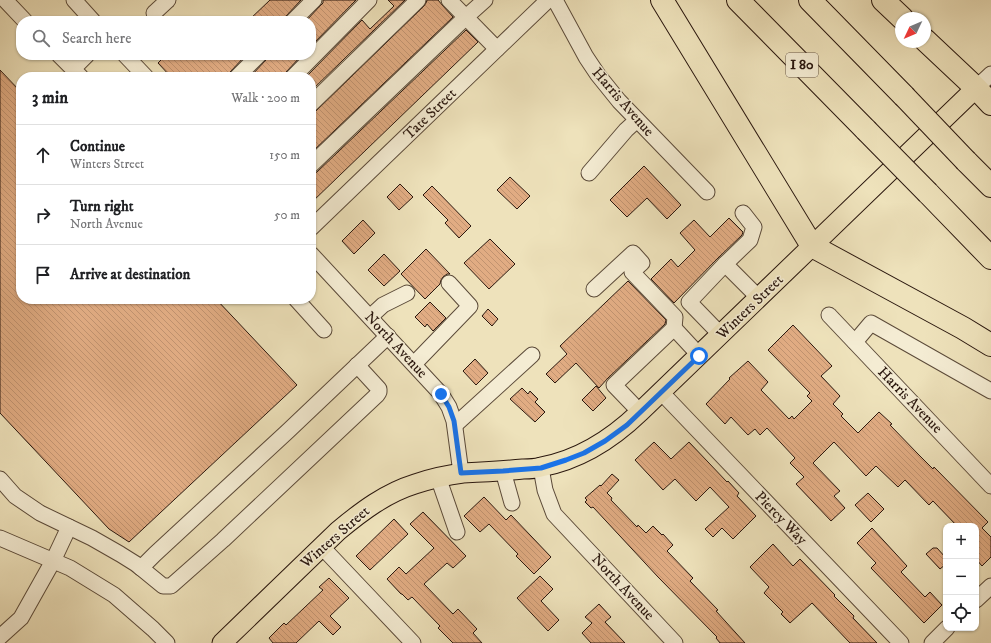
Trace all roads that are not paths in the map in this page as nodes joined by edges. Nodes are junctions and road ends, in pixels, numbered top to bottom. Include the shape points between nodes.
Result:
1 (5, 0) edge
2 (74, 0) edge
3 (168, 0) edge
4 (314, 0) edge
5 (369, 0) edge
6 (418, 0) edge
7 (449, 0) edge
8 (485, 0) edge
9 (548, 0) edge
10 (555, 0) edge
11 (662, 0) edge
12 (738, 0) edge
13 (810, 0) edge
14 (883, 0) edge
15 (896, 12) edge
16 (154, 13) dead end
17 (21, 16) edge
18 (89, 16) edge
19 (298, 16) edge
20 (466, 17) junction
21 (931, 44) edge
22 (497, 49) junction
23 (316, 53) edge
24 (64, 60) edge
25 (84, 60) edge
26 (130, 60) edge
27 (254, 60) edge
28 (309, 60) edge
29 (76, 72) edge
30 (78, 72) edge
31 (141, 72) edge
32 (242, 72) edge
33 (297, 72) edge
34 (984, 81) edge
35 (316, 99) edge
36 (991, 104) edge
37 (637, 120) junction
38 (316, 159) edge
39 (589, 173) dead end
40 (991, 186) edge
41 (707, 192) dead end
42 (743, 213) dead end
43 (316, 223) edge
44 (812, 246) junction
45 (991, 258) edge
46 (316, 259) edge
47 (725, 264) junction
48 (449, 283) dead end
49 (594, 289) dead end
50 (407, 293) dead end
51 (759, 298) junction
52 (301, 304) edge
53 (829, 315) dead end
54 (370, 317) junction
55 (674, 328) junction
56 (324, 330) dead end
57 (721, 335) junction
58 (388, 336) junction
59 (855, 342) junction
60 (991, 345) edge
61 (532, 355) dead end
62 (699, 356) junction
63 (414, 364) junction
64 (357, 365) junction
65 (991, 391) edge
66 (661, 392) junction
67 (640, 412) junction
68 (455, 425) junction
69 (541, 468) junction
70 (503, 471) junction
71 (461, 473) junction
72 (438, 478) junction
73 (0, 480) edge
74 (991, 486) edge
75 (512, 503) dead end
76 (69, 527) junction
77 (457, 532) dead end
78 (0, 538) edge
79 (322, 547) junction
80 (53, 561) junction
81 (141, 568) junction
82 (991, 586) edge
83 (979, 597) edge
84 (944, 631) edge
85 (0, 637) edge
86 (167, 643) edge
87 (222, 643) edge
88 (413, 643) edge
89 (675, 643) edge
90 (901, 643) edge
91 (932, 643) edge

1 - 17 street
2 - 18 street
3 - 16 street
4 - 19 street
5 - 23 street
6 - 35 street
7 - 20 street
8 - 20 street
9 - 22 street, Tate Street
10 - 37 street, Harris Avenue via 598,75
11 - 44 highway
12 - 45 highway, I 80, bridge
13 - 40 highway, bridge
14 - 15 highway
20 - 22 street
20 - 38 street
21 - 34 highway
22 - 43 street, Tate Street
24 - 29 street
25 - 30 street
26 - 31 street
27 - 32 street
28 - 33 street
34 - 36 highway
34 - 44 main road, Winters Street
37 - 39 street
37 - 41 street, Harris Avenue
42 - 47 street via 754,227 750,240
44 - 51 main road, Winters Street
44 - 60 highway
46 - 54 street, North Avenue
47 - 51 street
47 - 57 street via 689,302
48 - 63 street via 470,306
49 - 55 street via 633,253 642,263 632,272 675,317
50 - 54 street via 383,305
51 - 57 main road, Winters Street
52 - 56 street
53 - 59 street, Harris Avenue
54 - 58 street, North Avenue
55 - 62 street
55 - 67 street via 614,385
57 - 62 main road, Winters Street
58 - 63 street, North Avenue
58 - 64 street
59 - 65 street via 871,323
59 - 74 street, Harris Avenue
61 - 68 street
62 - 66 main road, Winters Street
63 - 68 street, North Avenue via 441,394
64 - 81 street
64 - 81 street via 379,389 378,395 171,586 163,586
66 - 67 main road, Winters Street
66 - 90 street, Piercy Way
67 - 69 main road, Winters Street via 627,425 584,453
68 - 71 street, North Avenue
69 - 70 main road, Winters Street
69 - 89 street, North Avenue via 545,490 554,514
70 - 71 main road, Winters Street
70 - 75 street
71 - 72 main road, Winters Street
72 - 77 street
72 - 79 main road, Winters Street via 415,484 372,504
73 - 76 street via 15,496 40,513
76 - 80 street
76 - 81 street
78 - 80 street
79 - 87 main road, Winters Street
79 - 88 street
80 - 85 street via 21,618
80 - 86 street via 70,568 114,596
82 - 83 street
84 - 91 street

